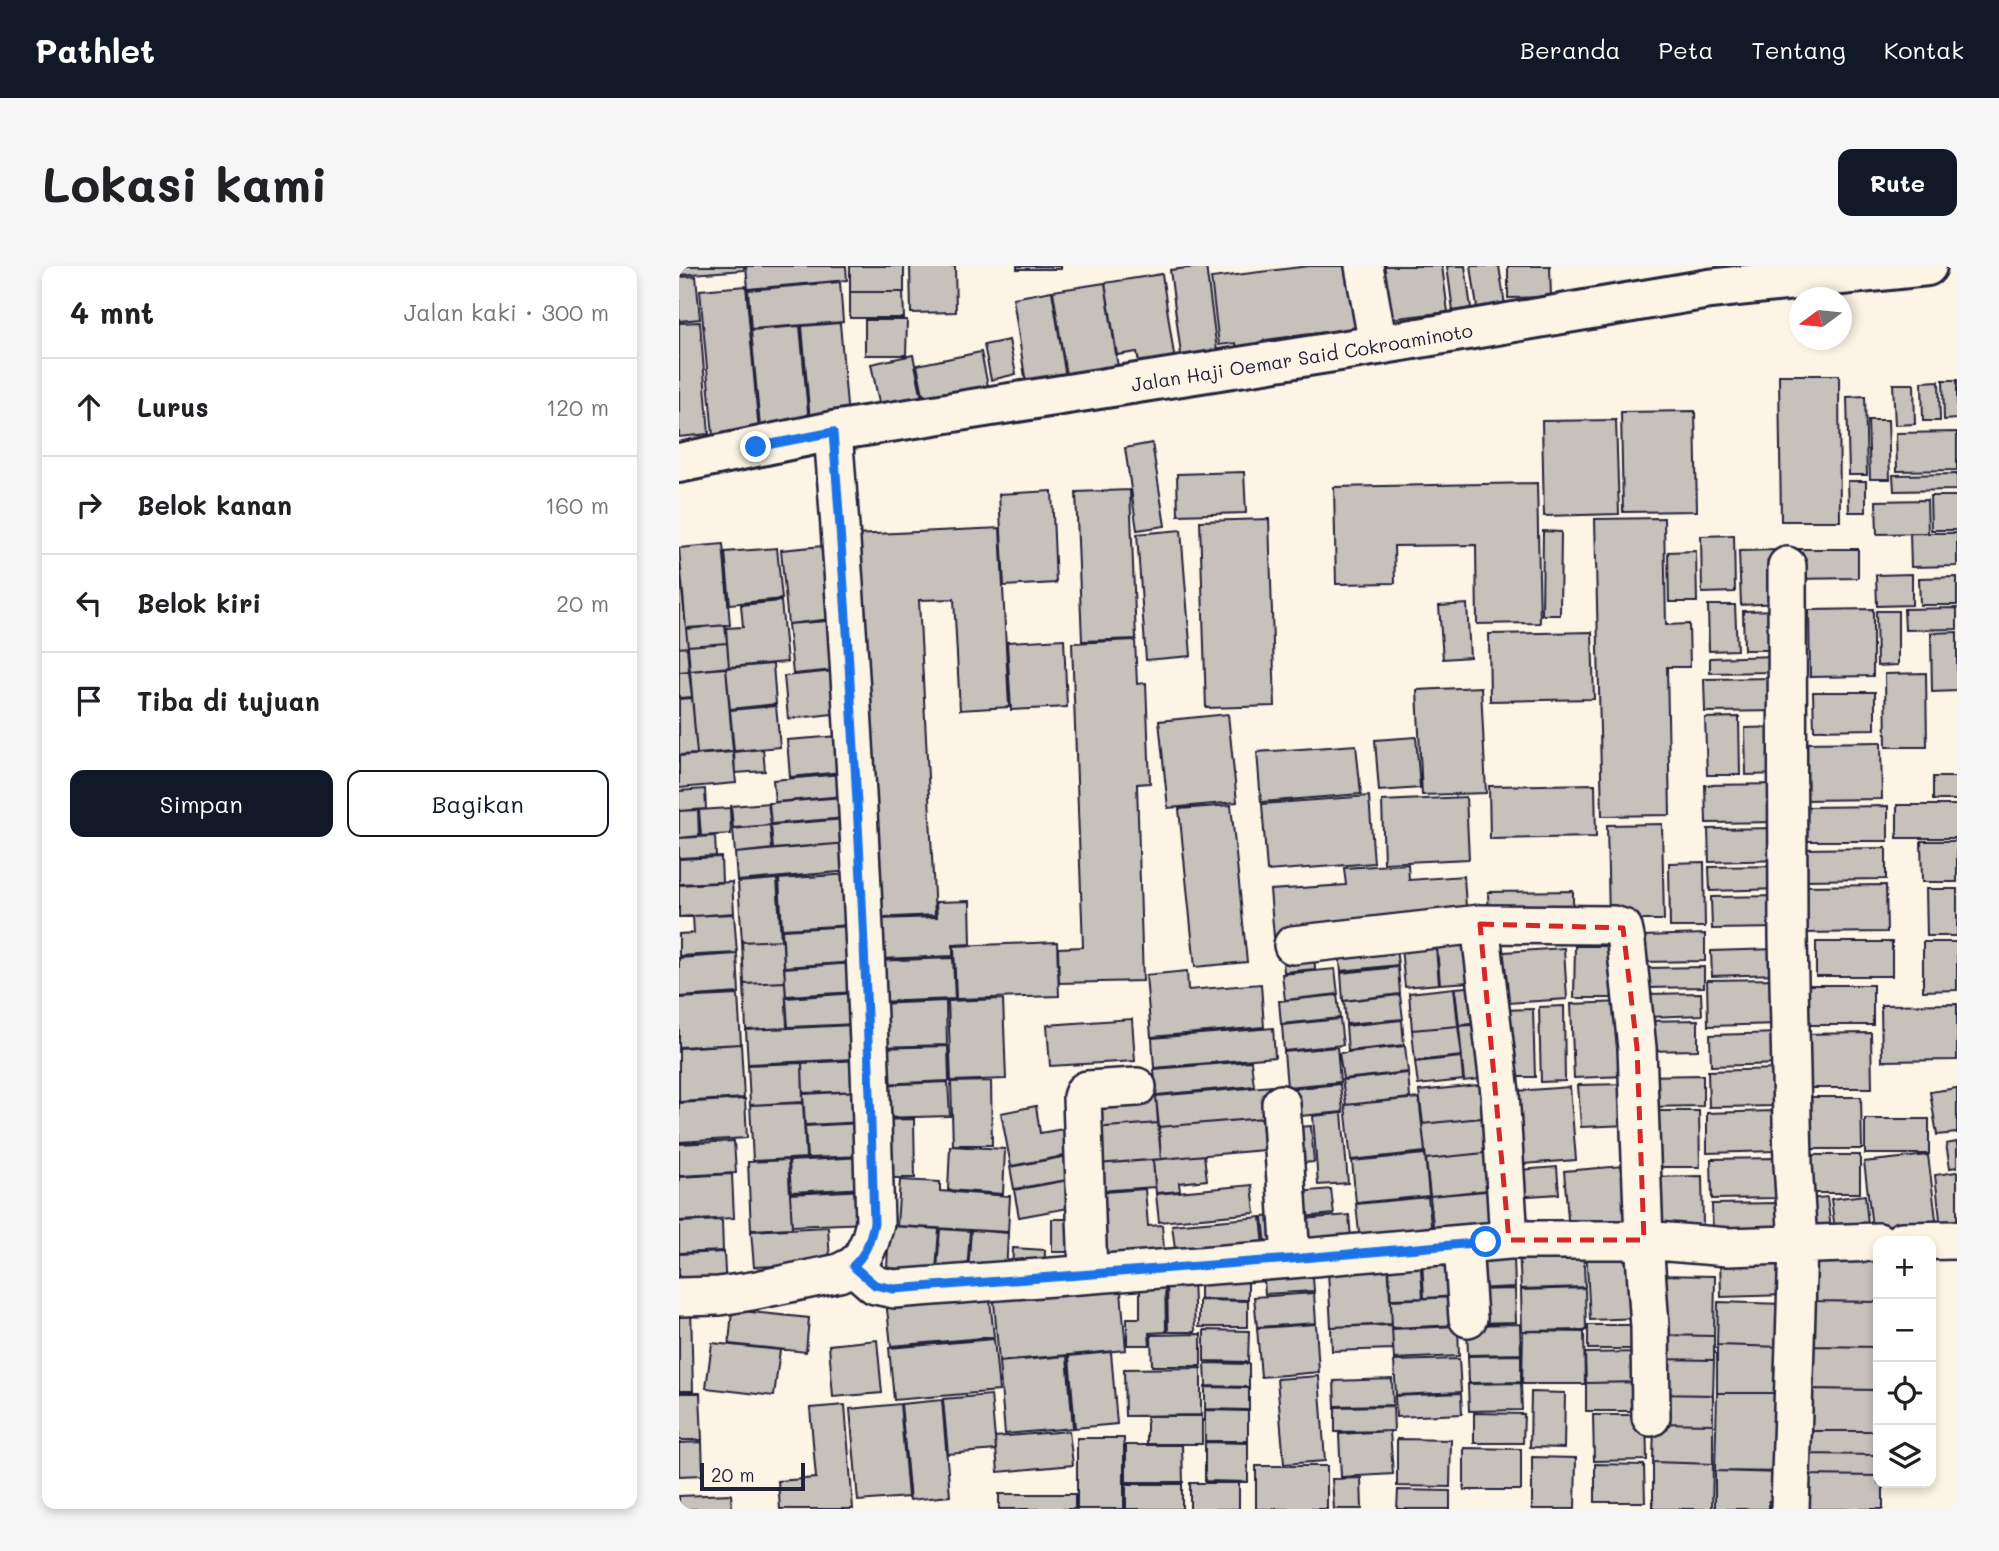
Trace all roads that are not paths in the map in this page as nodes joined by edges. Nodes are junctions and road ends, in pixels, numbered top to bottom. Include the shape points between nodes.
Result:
1 (1364, 266) edge
2 (1927, 266) edge
3 (1708, 278) edge
4 (1378, 345) junction
5 (833, 432) junction
6 (679, 463) edge
7 (1787, 566) dead end
8 (1480, 924) junction
9 (1293, 945) dead end
10 (1137, 1087) dead end
11 (1281, 1104) dead end
12 (1509, 1240) junction
13 (1644, 1240) junction
14 (1936, 1240) edge
15 (1957, 1240) edge
16 (1873, 1242) edge
17 (1463, 1244) junction
18 (1798, 1244) junction
19 (1291, 1259) junction
20 (853, 1266) junction
21 (1088, 1274) junction
22 (679, 1297) edge
23 (1468, 1318) dead end
24 (1651, 1417) dead end
25 (1790, 1509) edge

1 - 4 street
2 - 3 main road, Jalan Haji Oemar Said Cokroaminoto
3 - 4 main road, Jalan Haji Oemar Said Cokroaminoto
4 - 5 main road, Jalan Haji Oemar Said Cokroaminoto
5 - 6 main road, Jalan Haji Oemar Said Cokroaminoto
5 - 20 street via 862,864 874,1223 862,1258
7 - 18 street via 1788,937
8 - 9 street
8 - 12 street via 1500,1093
8 - 13 street via 1623,928 1637,1048
10 - 21 street via 1087,1090 1082,1097
11 - 19 street
12 - 13 street
12 - 17 street
13 - 18 street via 1728,1247
13 - 24 street
14 - 15 street
16 - 18 street
17 - 19 street
17 - 23 street
18 - 25 street
19 - 21 street
20 - 21 street via 875,1285 894,1289
20 - 22 street via 752,1292

